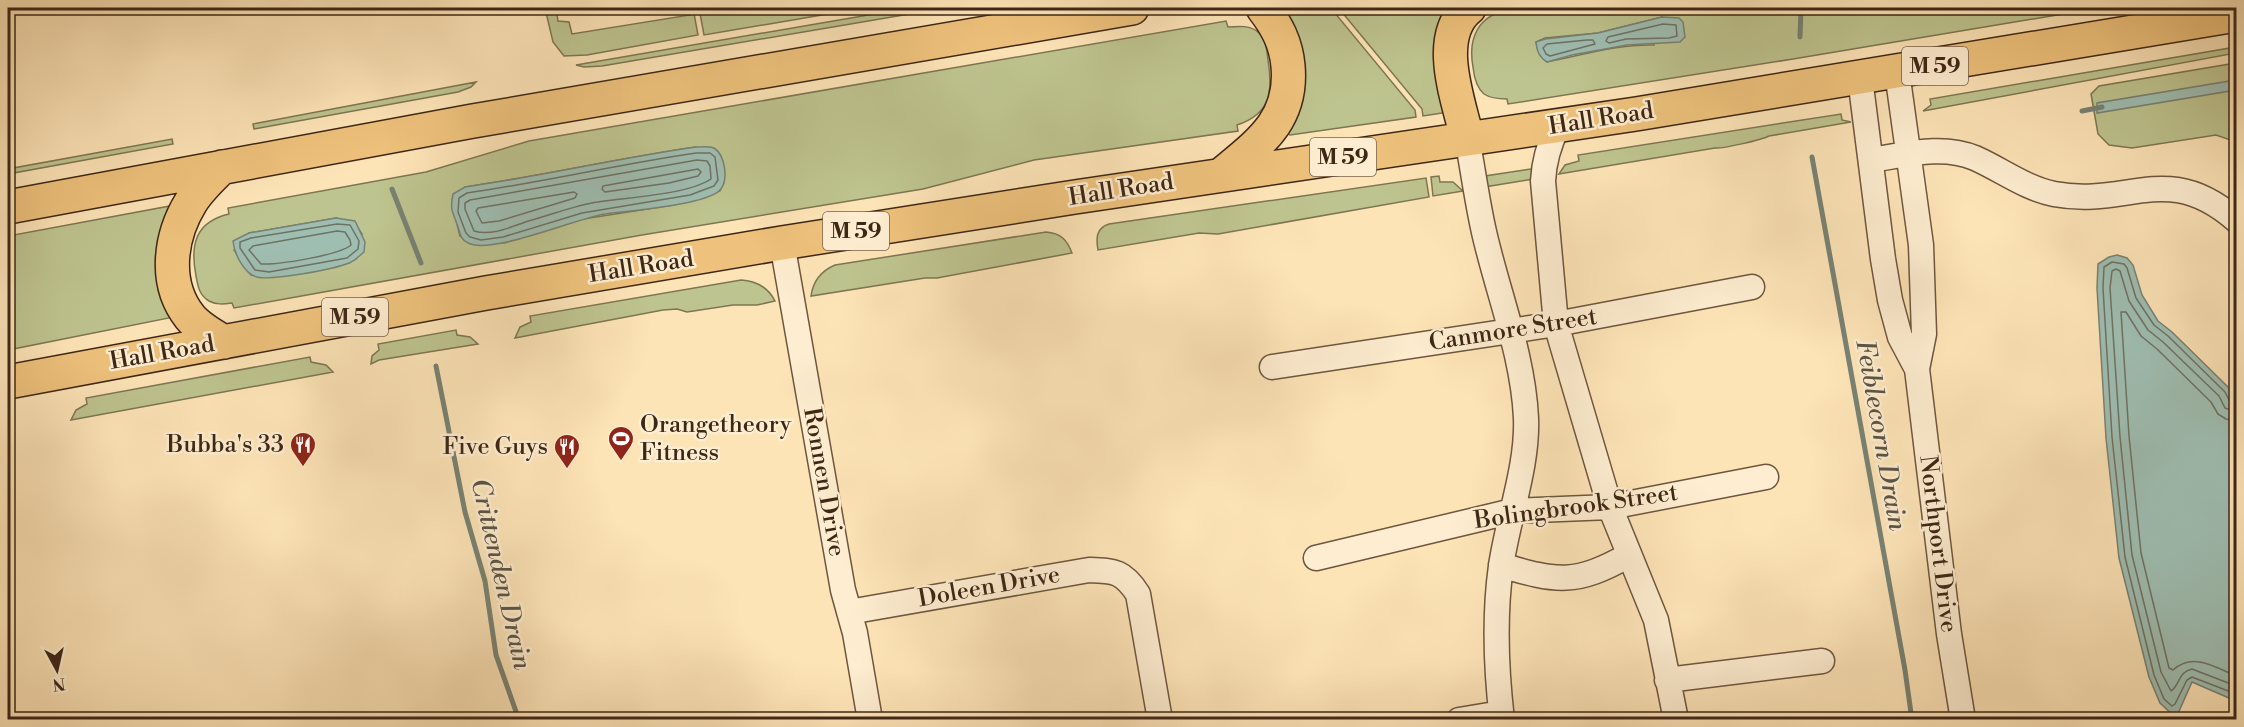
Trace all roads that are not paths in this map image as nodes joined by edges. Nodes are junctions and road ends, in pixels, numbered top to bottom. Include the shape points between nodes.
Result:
1 (1132, 8) edge
2 (1263, 8) edge
3 (1469, 8) edge
4 (2236, 15) edge
5 (1897, 72) junction
6 (1860, 78) junction
7 (1558, 126) junction
8 (1467, 138) junction
9 (1910, 154) junction
10 (1871, 160) junction
11 (222, 167) junction
12 (1219, 176) junction
13 (8, 207) edge
14 (2236, 220) edge
15 (782, 243) junction
16 (1752, 286) dead end
17 (1556, 324) junction
18 (1511, 331) junction
19 (224, 342) junction
20 (1272, 367) dead end
21 (1917, 369) junction
22 (8, 381) edge
23 (1766, 477) dead end
24 (1610, 507) junction
25 (1513, 511) junction
26 (1629, 555) junction
27 (1316, 558) dead end
28 (1501, 565) junction
29 (849, 612) junction
30 (1821, 661) dead end
31 (1667, 680) junction
32 (1501, 716) edge
33 (870, 720) edge
34 (1161, 720) edge
35 (1459, 720) edge
36 (1676, 720) edge
37 (1963, 720) edge

1 - 11 highway
2 - 12 highway via 1283,39 1290,82 1286,104 1280,118 1259,143
3 - 8 highway via 1456,24 1449,59
4 - 5 highway, Hall Road / M 59
5 - 6 highway, Hall Road / M 59
5 - 9 street, Northport Drive
6 - 7 highway, Hall Road / M 59
6 - 10 street, Northport Drive
7 - 8 highway, Hall Road / M 59
7 - 17 street via 1549,146 1543,181
8 - 12 highway, Hall Road / M 59
8 - 18 street via 1484,233
9 - 10 street
9 - 14 street via 1959,153 2053,194 2097,197 2142,189 2182,190 2218,204
9 - 21 street, Northport Drive via 1923,284 1924,334
10 - 21 street, Northport Drive via 1890,300 1900,337
11 - 13 highway
11 - 19 highway via 192,201 180,222 172,254 174,276 190,318
12 - 15 highway, Hall Road / M 59
15 - 19 highway, Hall Road / M 59
15 - 29 street, Ronnen Drive
16 - 17 street, Canmore Street
17 - 18 street, Canmore Street
17 - 24 street
18 - 20 street, Canmore Street
18 - 25 street via 1526,420
19 - 22 highway, Hall Road / M 59
21 - 37 street, Northport Drive
23 - 24 street, Bolingbrook Street
24 - 25 street, Bolingbrook Street
24 - 26 street
25 - 27 street, Bolingbrook Street
25 - 28 street
26 - 28 street via 1605,569 1563,579 1540,577
26 - 31 street via 1656,620
28 - 32 street via 1496,622
29 - 33 street, Ronnen Drive
29 - 34 street, Doleen Drive via 1089,570 1110,571 1128,579 1138,594
30 - 31 street
31 - 36 street
32 - 35 street

